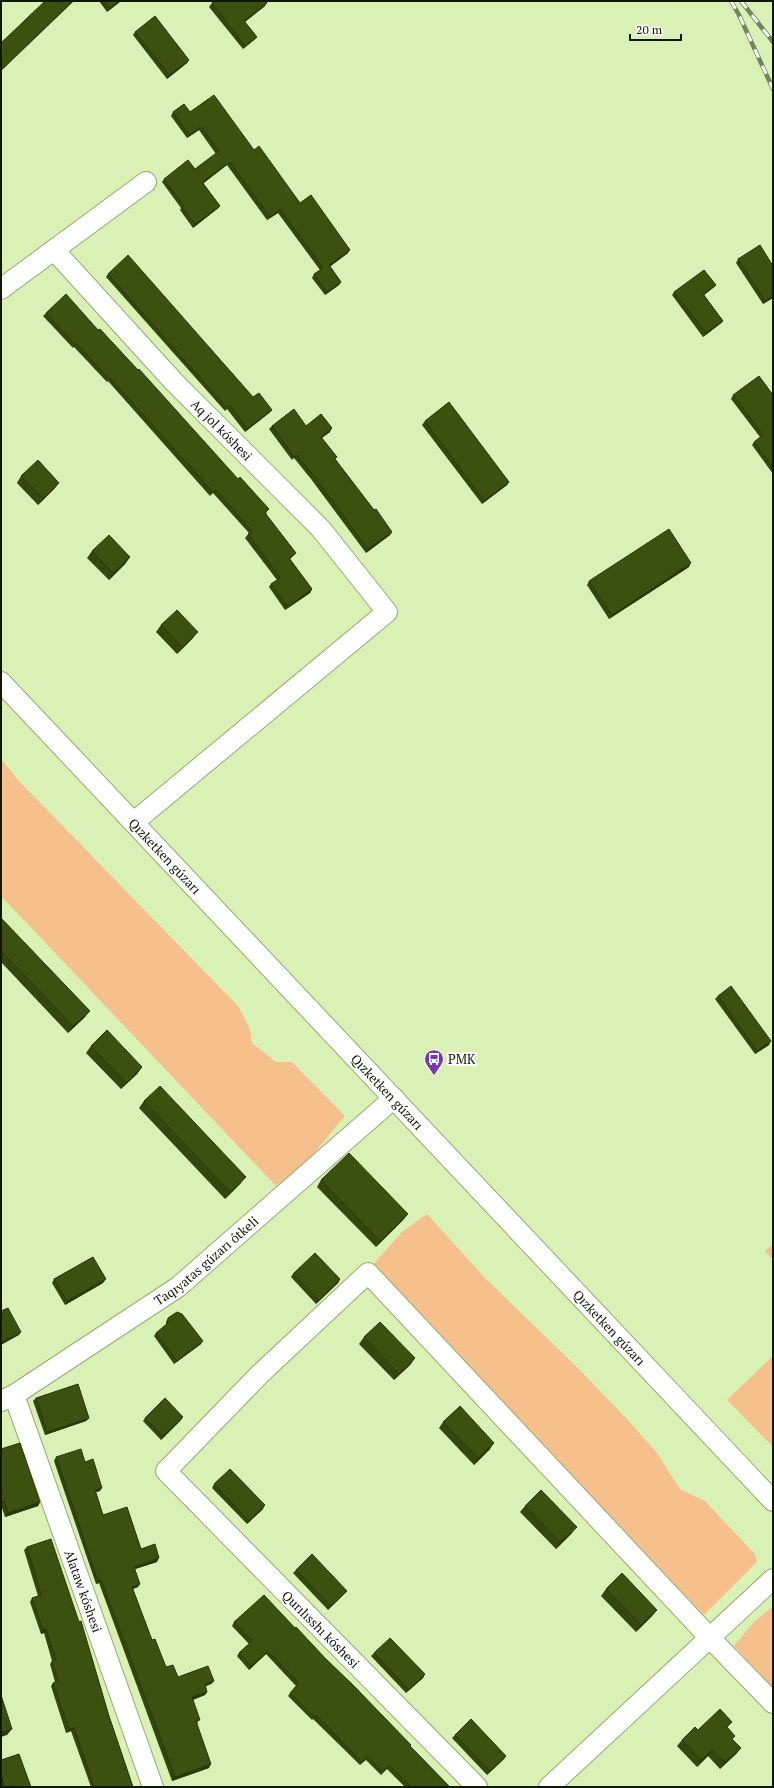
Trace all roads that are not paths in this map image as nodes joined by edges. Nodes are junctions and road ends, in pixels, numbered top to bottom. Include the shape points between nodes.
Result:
1 (146, 182) dead end
2 (54, 250) junction
3 (1, 289) edge
4 (1, 682) edge
5 (134, 822) junction
6 (394, 1098) junction
7 (8, 1398) edge
8 (773, 1501) edge
9 (773, 1579) edge
10 (710, 1638) junction
11 (773, 1703) edge
12 (153, 1787) edge
13 (477, 1787) edge
14 (548, 1787) edge

1 - 2 street
2 - 3 street
2 - 5 street, Aq jol kóshesi via 174,382 321,529 387,612
4 - 5 street, Qızketken gúzarı
5 - 6 street, Qızketken gúzarı
6 - 7 street, Taqıyatas gúzarı ótkeli via 178,1288
6 - 8 street, Qızketken gúzarı
7 - 12 street, Alataw kóshesi
9 - 10 street
10 - 11 street
10 - 13 street, Qurılısshı kóshesi via 368,1273 260,1374 166,1471
10 - 14 street

